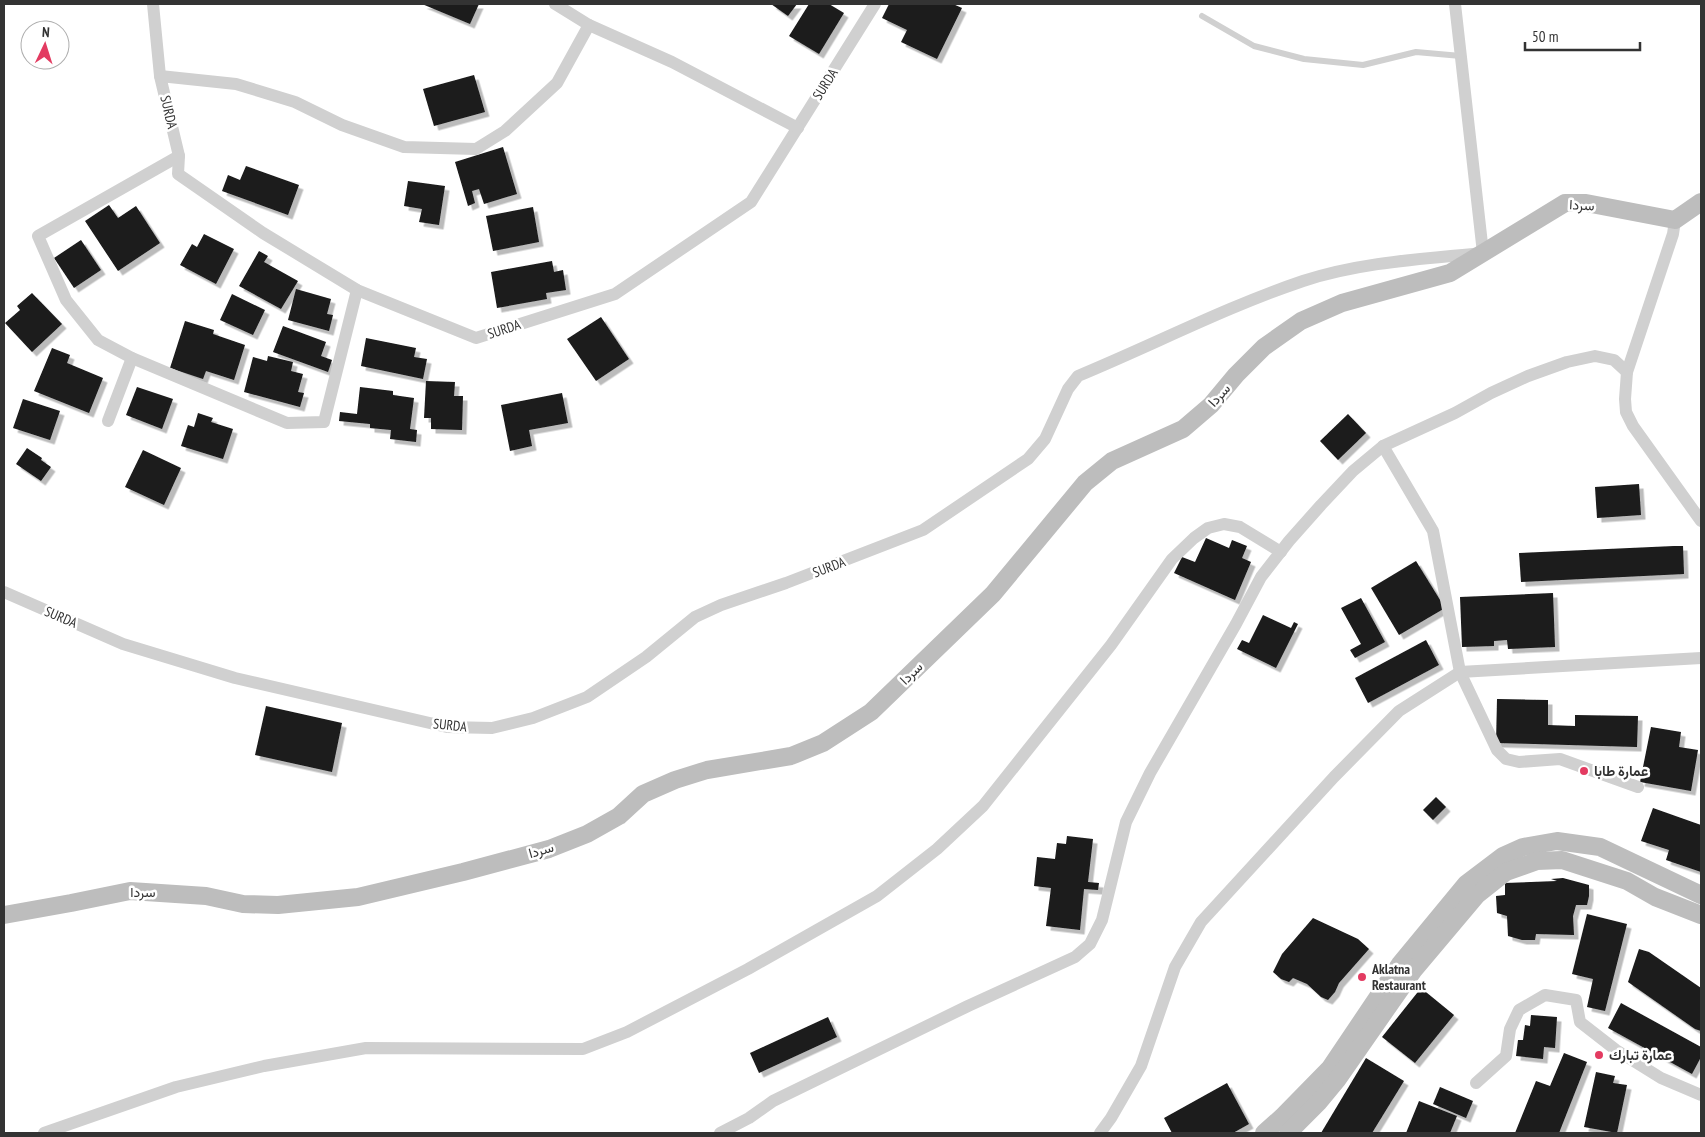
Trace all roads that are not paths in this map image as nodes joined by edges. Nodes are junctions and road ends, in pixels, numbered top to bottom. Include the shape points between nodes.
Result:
1 (153, 4) edge
2 (555, 4) edge
3 (875, 4) edge
4 (1456, 4) edge
5 (1202, 16) dead end
6 (589, 24) junction
7 (1461, 56) junction
8 (160, 76) junction
9 (798, 128) junction
10 (179, 156) junction
11 (1701, 202) edge
12 (1675, 220) junction
13 (1483, 253) junction
14 (357, 290) junction
15 (132, 358) junction
16 (1627, 372) junction
17 (108, 421) dead end
18 (1383, 446) junction
19 (1701, 521) edge
20 (1281, 552) junction
21 (4, 592) edge
22 (1701, 658) edge
23 (1460, 672) junction
24 (1638, 787) dead end
25 (1701, 895) edge
26 (4, 914) edge
27 (1701, 915) edge
28 (1406, 967) junction
29 (1476, 1083) dead end
30 (1701, 1095) edge
31 (44, 1133) edge
32 (720, 1133) edge
33 (1100, 1133) edge
34 (1264, 1133) edge
35 (1288, 1133) edge

1 - 8 street, SURDA
2 - 6 street
3 - 9 street, SURDA
4 - 7 street
5 - 7 lane via 1254,46 1304,59 1363,65 1416,52
6 - 8 street via 557,83 505,131 476,149 404,147 342,125 295,102 236,84
6 - 9 street via 672,62
7 - 13 street
8 - 10 street, SURDA
9 - 14 street, SURDA via 751,202 615,294 476,338
10 - 14 street, SURDA via 178,174
10 - 15 street via 38,236 66,300 98,340
11 - 12 street
12 - 13 street, سردا via 1586,203 1564,203
12 - 16 street
13 - 21 street, SURDA via 1376,264 1304,281 1078,376 1068,389 1045,439 1028,459 923,530 694,617 646,657 587,697 533,718 492,728 447,727 235,678 123,644
13 - 26 street, سردا via 1450,273 1342,303 1301,321 1264,347 1211,405 1183,429 1112,461 1085,482 993,594 871,712 823,743 791,756 707,770 675,780 643,794 619,816 587,834 548,848 358,896 278,905 130,891
14 - 15 street via 324,422 287,423
15 - 17 street
16 - 18 street via 1614,360 1595,356 1568,362 1491,392 1455,413
16 - 19 street via 1626,412
18 - 20 street via 1321,505
18 - 23 street via 1433,531
20 - 31 street via 1240,527 1224,524 1208,528 1194,538 1172,559 1111,645 982,806 937,849 877,896 627,1032 583,1049 357,1049 176,1087
20 - 32 street via 1261,577 1150,773 1126,822 1102,920 1090,944 1075,957 774,1101
22 - 23 street
23 - 24 street via 1496,750 1506,759 1519,762 1560,759
23 - 33 street via 1399,711 1200,922 1175,966 1141,1066
25 - 28 street via 1600,847 1557,841 1538,843 1503,856 1466,884
27 - 28 street via 1655,897 1627,881 1562,860 1537,861 1506,872 1483,890
28 - 34 street via 1330,1068
28 - 35 street via 1337,1080
29 - 30 street via 1506,1056 1510,1030 1519,1010 1545,995 1576,1000 1580,1022 1616,1050 1661,1078

